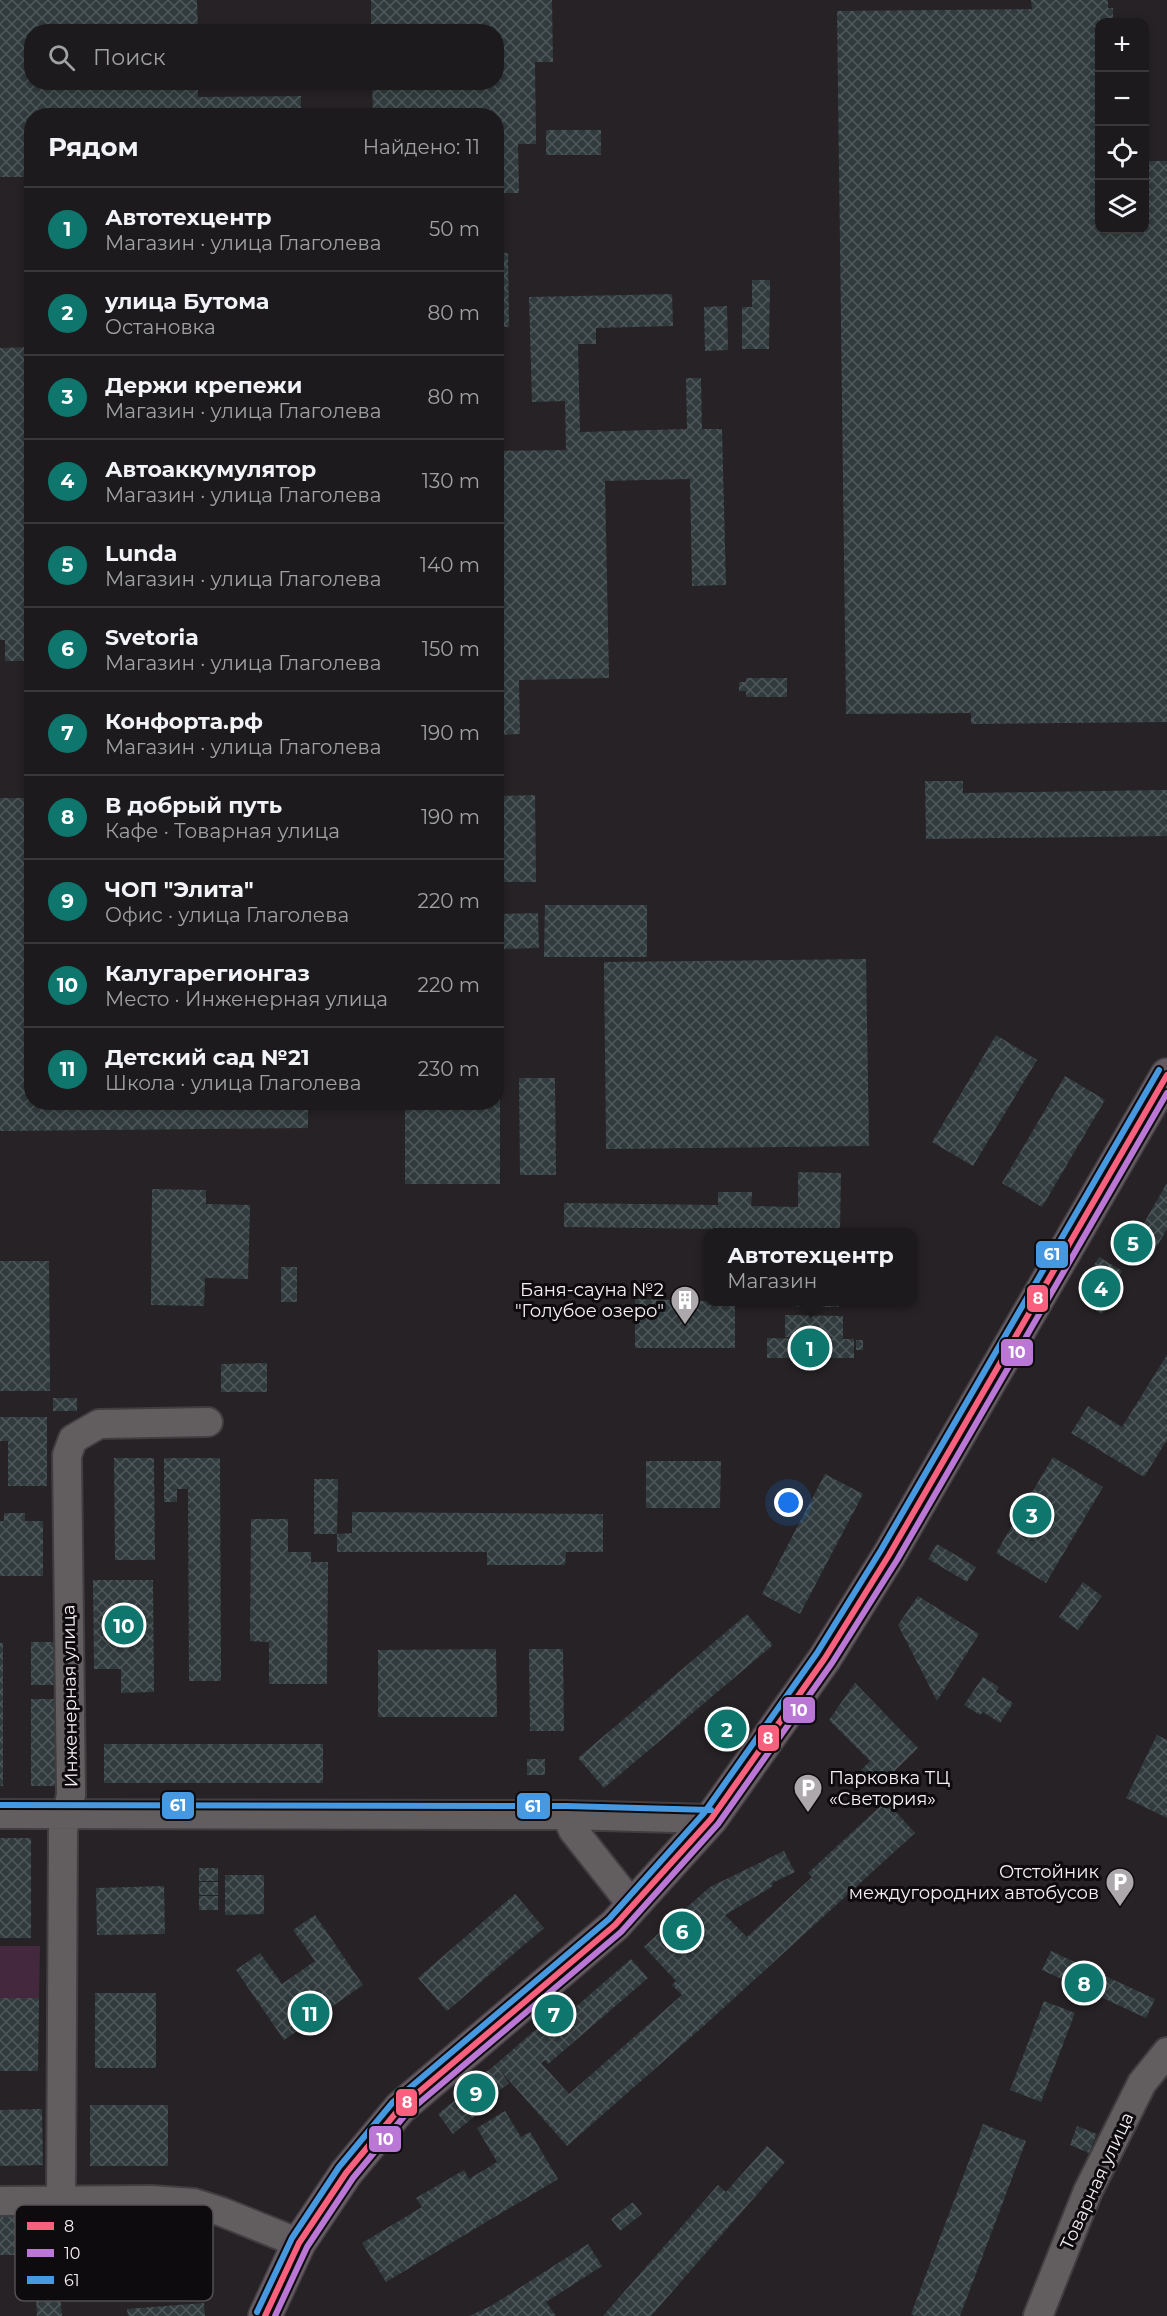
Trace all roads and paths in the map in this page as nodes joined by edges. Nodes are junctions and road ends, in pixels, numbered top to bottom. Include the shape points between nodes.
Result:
1 (1167, 1075) edge
2 (208, 1422) dead end
3 (0, 1814) edge
4 (67, 1814) junction
5 (566, 1815) junction
6 (711, 1819) junction
7 (633, 1906) junction
8 (1167, 2052) edge
9 (61, 2200) junction
10 (0, 2201) edge
11 (200, 2205) edge
12 (213, 2209) edge
13 (299, 2243) junction
14 (265, 2316) edge
15 (1038, 2316) edge

1 - 6 main road via 889,1555 825,1658
2 - 4 street, Инженерная улица via 99,1424 73,1439 67,1455 71,1795
3 - 4 street
4 - 5 street
4 - 9 street, Инженерная улица via 63,1830
5 - 6 street
5 - 7 street via 573,1830
6 - 7 main road
7 - 13 main road via 400,2108 346,2173
8 - 15 street, Товарная улица via 1142,2084 1088,2192
9 - 10 street
9 - 11 street via 151,2200
12 - 13 street
13 - 14 main road

